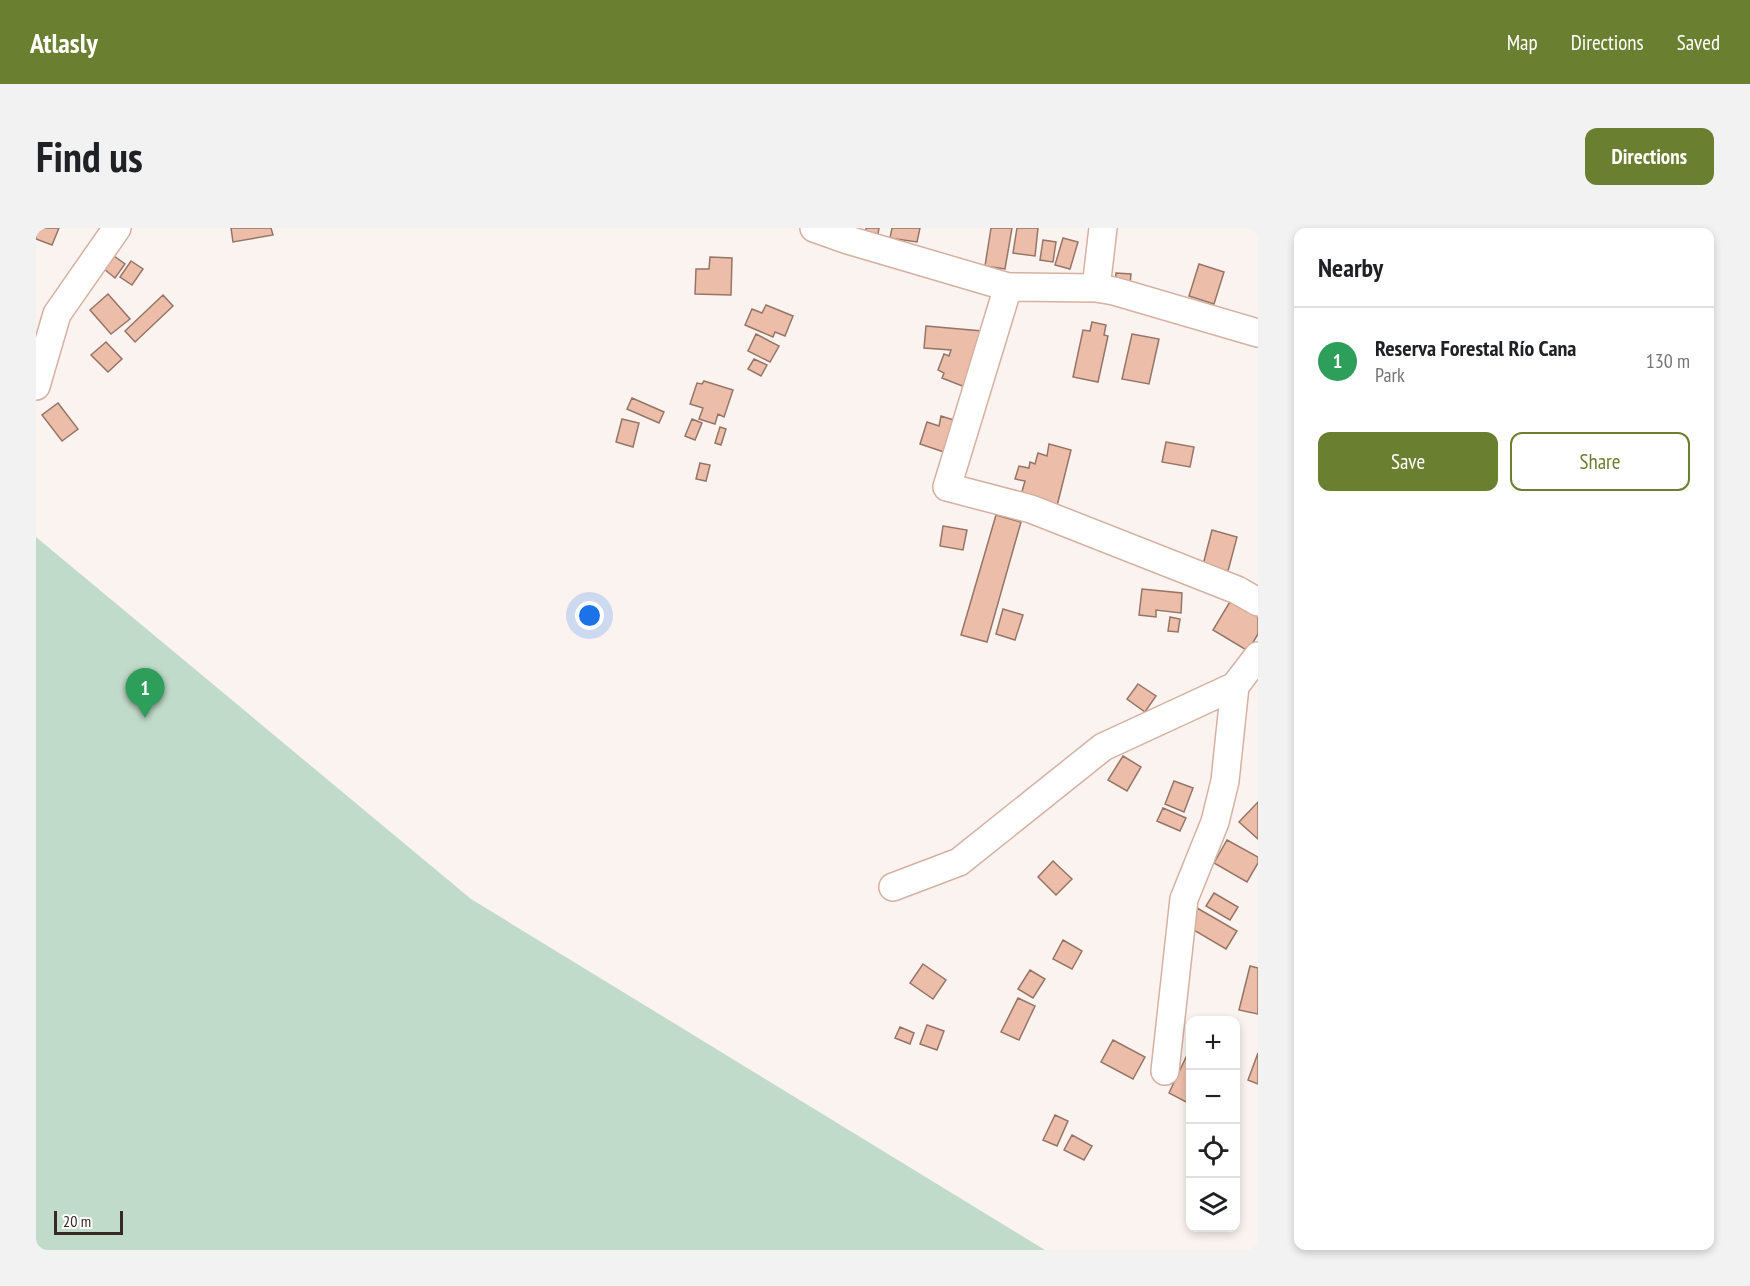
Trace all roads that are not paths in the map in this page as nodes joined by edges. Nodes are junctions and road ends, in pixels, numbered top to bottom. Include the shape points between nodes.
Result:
1 (117, 228) edge
2 (814, 228) edge
3 (1102, 228) edge
4 (1008, 287) junction
5 (1096, 288) junction
6 (1258, 333) edge
7 (41, 349) edge
8 (36, 386) edge
9 (1258, 602) edge
10 (1258, 656) edge
11 (1235, 686) junction
12 (893, 887) dead end
13 (1165, 1071) dead end

1 - 7 street via 57,314
2 - 4 street
3 - 5 street
4 - 5 street
4 - 9 street via 947,487 1031,509 1237,590
5 - 6 street
7 - 8 street
10 - 11 street
11 - 12 street via 1103,747 959,862
11 - 13 street via 1215,822 1184,899

